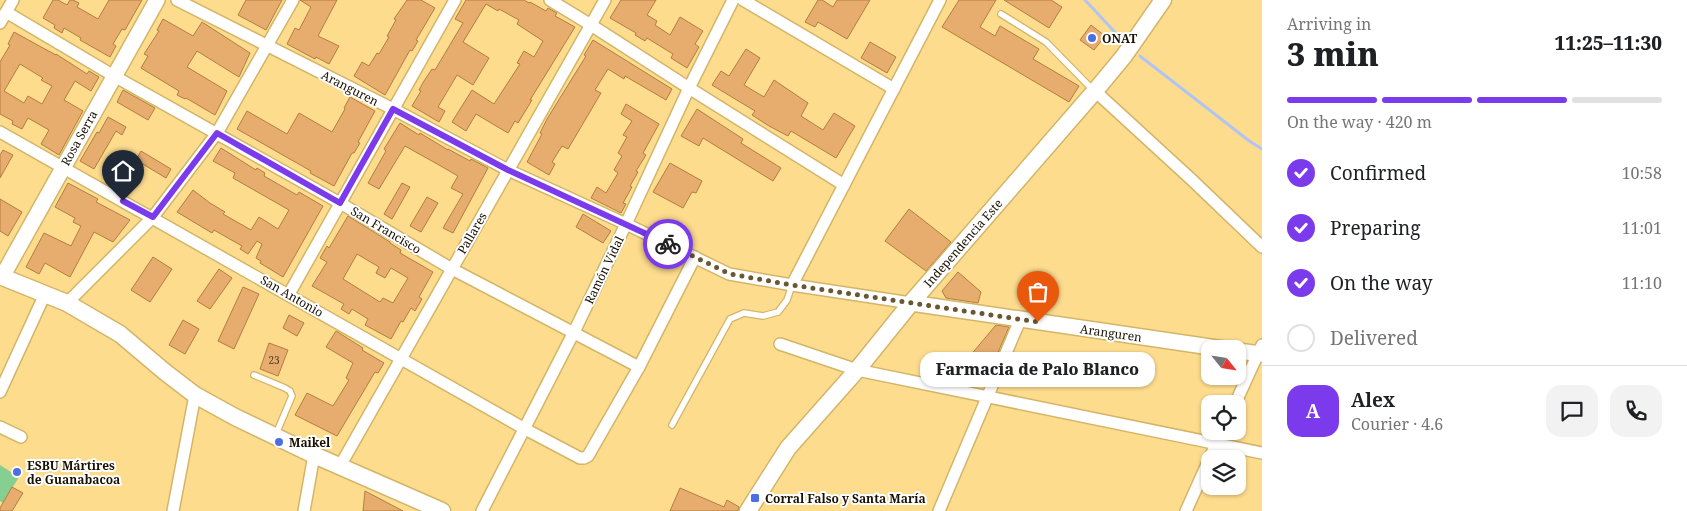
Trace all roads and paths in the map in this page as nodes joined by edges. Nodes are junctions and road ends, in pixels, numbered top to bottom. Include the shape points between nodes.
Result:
1 (13, 0) edge
2 (156, 0) edge
3 (177, 0) edge
4 (293, 0) edge
5 (454, 0) edge
6 (550, 0) edge
7 (605, 0) edge
8 (733, 0) edge
9 (743, 0) edge
10 (940, 0) edge
11 (1162, 0) edge
12 (6, 12) junction
13 (1000, 14) dead end
14 (0, 23) edge
15 (591, 24) junction
16 (266, 45) junction
17 (114, 76) junction
18 (689, 88) junction
19 (894, 89) junction
20 (1095, 92) junction
21 (393, 109) junction
22 (0, 132) edge
23 (217, 133) junction
24 (63, 167) junction
25 (508, 170) junction
26 (844, 185) junction
27 (340, 203) junction
28 (153, 217) junction
29 (626, 224) junction
30 (1262, 247) edge
31 (695, 258) junction
32 (452, 269) junction
33 (1, 277) edge
34 (792, 285) junction
35 (45, 294) junction
36 (288, 294) junction
37 (67, 303) junction
38 (912, 303) junction
39 (1020, 320) junction
40 (574, 332) junction
41 (780, 344) dead end
42 (1201, 346) edge
43 (1246, 351) edge
44 (1261, 351) edge
45 (401, 358) junction
46 (639, 367) junction
47 (858, 370) junction
48 (254, 375) dead end
49 (0, 392) edge
50 (196, 395) junction
51 (1239, 395) edge
52 (988, 397) junction
53 (672, 425) dead end
54 (0, 427) edge
55 (525, 428) junction
56 (275, 436) junction
57 (20, 437) dead end
58 (1219, 440) edge
59 (1217, 444) junction
60 (1262, 453) edge
61 (314, 455) junction
62 (340, 466) junction
63 (173, 511) edge
64 (304, 511) edge
65 (442, 511) edge
66 (482, 511) edge
67 (748, 511) edge
68 (939, 511) edge
69 (1186, 511) edge

1 - 12 street
2 - 17 street, Rosa Serra
3 - 16 street, Aranguren
4 - 16 street
5 - 21 street
6 - 15 street
7 - 15 street, Pallares
8 - 18 street, Ramón Vidal
9 - 19 street
10 - 19 street
11 - 20 main road, Independencia Este
12 - 14 street
12 - 17 street, San Francisco
13 - 20 lane via 1046,42
15 - 18 street
15 - 25 street, Pallares
16 - 21 street, Aranguren
16 - 23 street
17 - 23 street, San Francisco
17 - 24 street, Rosa Serra
18 - 26 street
18 - 29 street, Ramón Vidal
19 - 26 street
20 - 30 street
20 - 38 main road, Independencia Este
21 - 25 street, Aranguren
21 - 27 street
22 - 24 street, San Antonio
23 - 27 street, San Francisco
23 - 28 street
24 - 28 street, San Antonio
24 - 33 street, Rosa Serra
25 - 29 street, Aranguren
25 - 32 street, Pallares
26 - 34 street
27 - 32 street, San Francisco
27 - 36 street
28 - 36 street, San Antonio
28 - 37 street
29 - 31 street, Aranguren
29 - 40 street, Ramón Vidal
31 - 34 street, Aranguren via 730,274
31 - 46 street
32 - 40 street, San Francisco
32 - 45 street, Pallares
33 - 35 main road
34 - 38 street, Aranguren
34 - 53 lane via 778,312 763,316 744,313 730,319
35 - 37 main road
35 - 49 street
36 - 45 street, San Antonio
37 - 50 main road via 120,334
38 - 39 street, Aranguren
38 - 47 main road, Independencia Este
39 - 42 street, Aranguren
39 - 52 street
40 - 46 street, San Francisco
40 - 55 street, Ramón Vidal
41 - 47 street
43 - 44 street
44 - 51 street
45 - 55 street, San Antonio
45 - 62 street, Pallares
46 - 55 street, San Antonio via 588,456 580,458
47 - 52 street
47 - 67 main road, Independencia Este via 788,448
48 - 56 lane via 285,388 292,396
50 - 56 main road
50 - 63 street
52 - 59 street
52 - 68 street
54 - 57 street
55 - 66 street, Ramón Vidal
56 - 61 main road
58 - 59 street
59 - 60 street
59 - 69 street
61 - 62 main road
61 - 64 street
62 - 65 main road

